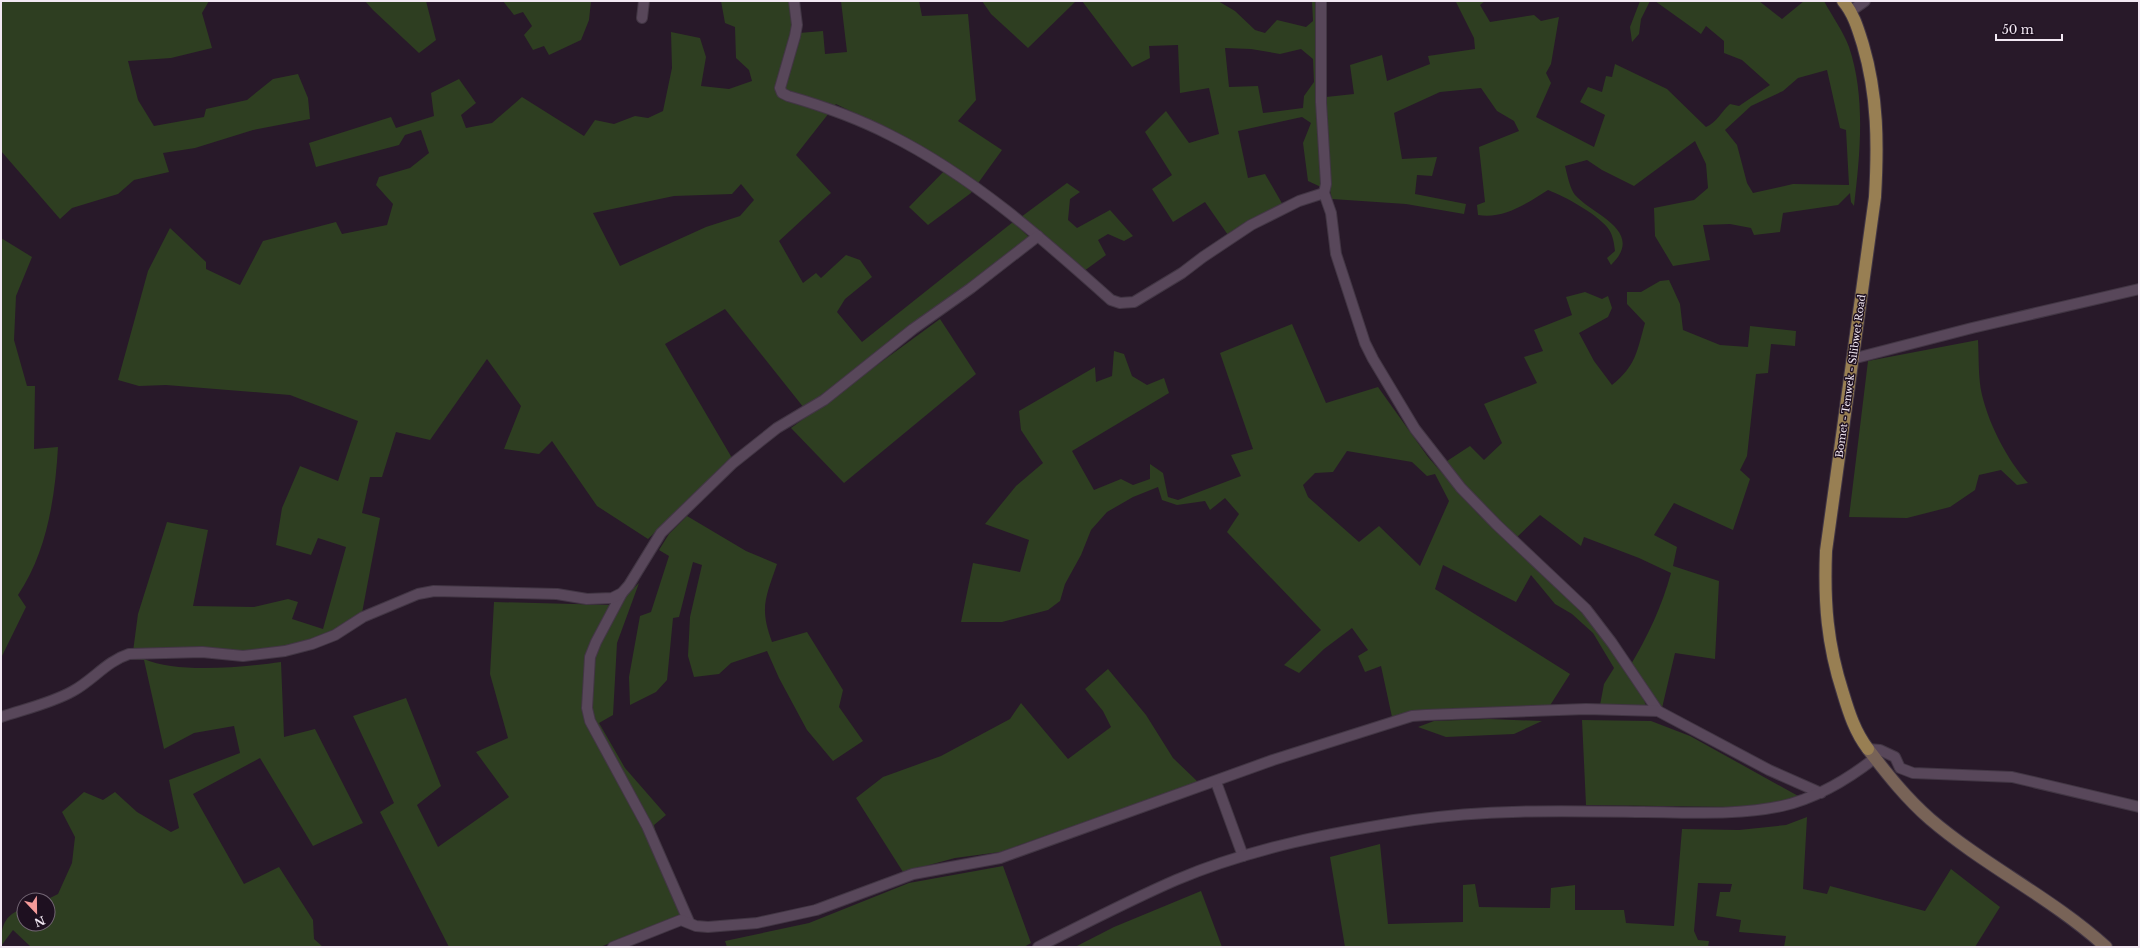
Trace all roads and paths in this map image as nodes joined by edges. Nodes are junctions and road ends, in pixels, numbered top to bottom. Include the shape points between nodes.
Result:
1 (644, 1) edge
2 (794, 1) edge
3 (1321, 1) edge
4 (1843, 1) edge
5 (1865, 1) edge
6 (1851, 11) junction
7 (642, 18) dead end
8 (1324, 193) junction
9 (1038, 236) junction
10 (2139, 289) edge
11 (1852, 359) junction
12 (622, 593) junction
13 (1658, 711) junction
14 (1, 717) edge
15 (1871, 753) junction
16 (1216, 782) junction
17 (1821, 793) junction
18 (2139, 806) edge
19 (1243, 856) junction
20 (688, 922) junction
21 (613, 947) edge
22 (1038, 947) edge
23 (2106, 947) edge

1 - 7 street
2 - 9 street via 797,25 780,88 782,93 828,108 890,135 924,154
3 - 8 street via 1326,184
4 - 6 main road, Bomet - Tenwek - Silibwet Road
5 - 6 street
6 - 11 main road, Bomet - Tenwek - Silibwet Road via 1868,63 1874,92 1878,152 1875,197
8 - 9 street via 1299,201 1251,225 1134,302 1120,303 1110,300
8 - 13 street via 1331,213 1340,269 1366,343 1415,430 1461,488 1586,608
9 - 12 street via 913,329 824,400 777,428 733,463 661,533
10 - 11 street
11 - 15 main road, Bomet - Tenwek - Silibwet Road via 1826,551 1824,588 1832,659 1851,720
12 - 14 street via 612,598 587,599 557,594 434,591 418,594 363,617 335,635 285,652 243,656 202,652 129,654 113,661 65,696
12 - 20 street via 590,657 587,708 590,721 647,826
13 - 16 street via 1586,709 1412,716 1319,745
13 - 17 street via 1769,770
15 - 17 street via 1855,773
15 - 18 street via 1880,750 1895,757 1900,768 1914,773 2012,777
15 - 23 main road via 1903,794 1930,819
16 - 19 street
16 - 20 street via 1000,858 913,874 816,910 757,923 708,927
17 - 19 street via 1783,806 1722,813 1471,813 1354,830
19 - 22 street via 1178,879
20 - 21 street via 681,920

